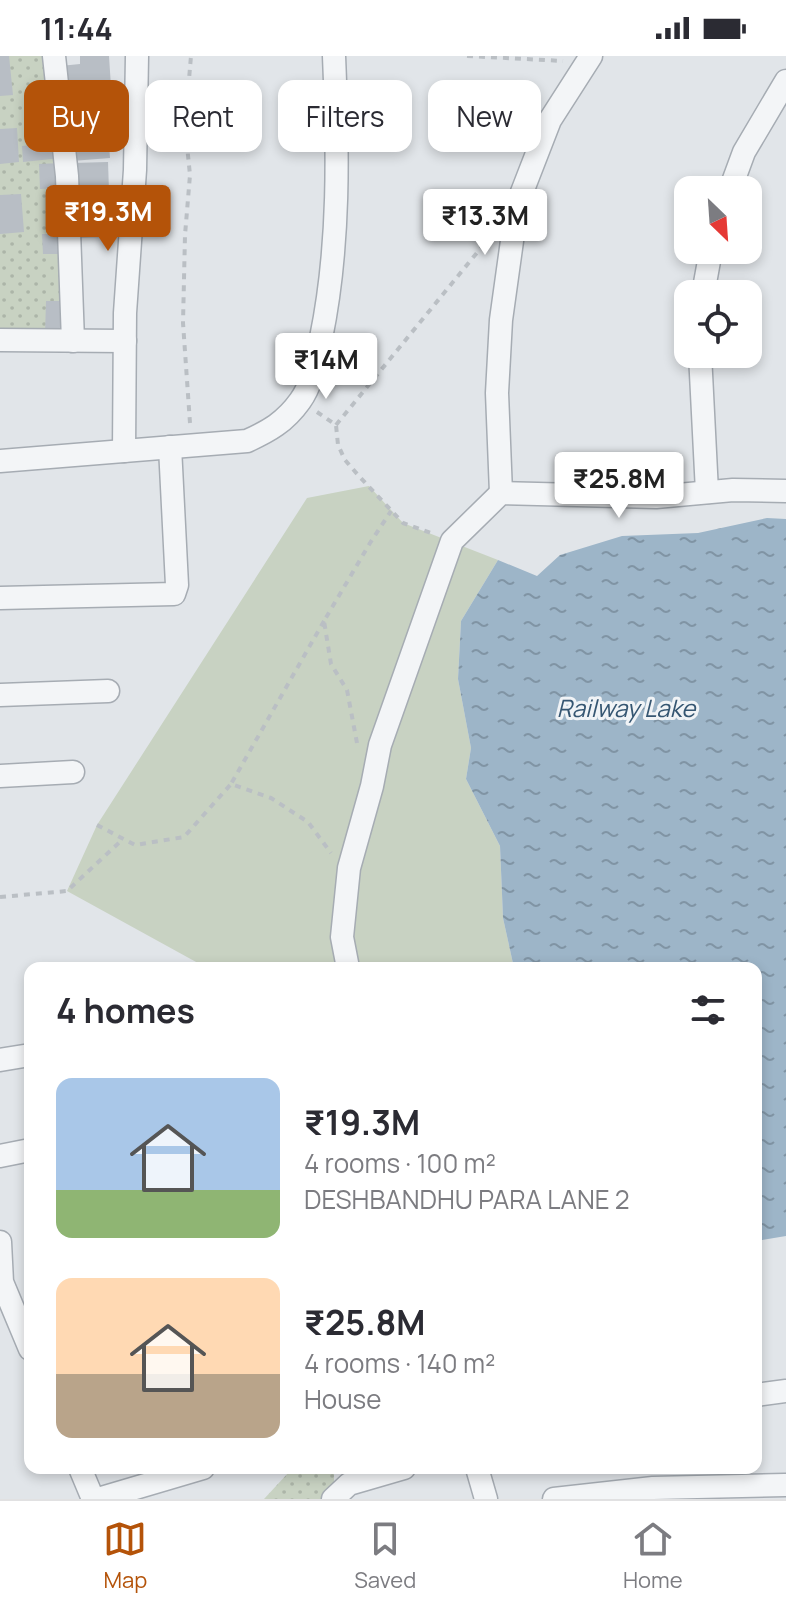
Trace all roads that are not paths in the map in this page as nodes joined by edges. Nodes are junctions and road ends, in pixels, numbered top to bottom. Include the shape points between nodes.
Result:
1 (54, 56) edge
2 (137, 56) edge
3 (334, 56) edge
4 (588, 59) edge
5 (786, 81) edge
6 (735, 176) edge
7 (0, 340) edge
8 (73, 341) junction
9 (125, 341) junction
10 (701, 368) edge
11 (181, 446) junction
12 (124, 451) junction
13 (0, 461) edge
14 (786, 491) edge
15 (707, 492) junction
16 (501, 493) junction
17 (0, 598) edge
18 (108, 691) dead end
19 (0, 695) edge
20 (73, 772) dead end
21 (0, 776) edge
22 (347, 962) edge
23 (24, 1056) edge
24 (0, 1060) edge
25 (24, 1151) edge
26 (0, 1156) edge
27 (0, 1242) edge
28 (1, 1282) edge
29 (24, 1335) edge
30 (786, 1391) edge
31 (762, 1394) edge
32 (83, 1474) edge
33 (182, 1474) edge
34 (383, 1474) edge
35 (479, 1474) edge
36 (785, 1485) edge
37 (95, 1499) edge
38 (333, 1499) edge
39 (486, 1499) edge
40 (554, 1499) edge

1 - 8 street via 67,176
2 - 9 street
3 - 11 street via 338,146 329,297 313,374 301,400 278,427 247,441
4 - 16 street via 550,120 517,205 501,320
5 - 6 street
7 - 8 street
8 - 9 street
9 - 12 street
10 - 15 street
11 - 12 street
11 - 17 street via 174,594
12 - 13 street
14 - 15 street
15 - 16 street via 656,497
16 - 22 street via 452,541 380,745 349,868 342,937
18 - 19 street
20 - 21 street
23 - 24 street
25 - 26 street
27 - 28 street
28 - 29 street
30 - 31 street
32 - 37 street
33 - 37 street
34 - 38 street via 349,1484
35 - 39 street
36 - 40 street via 653,1488

